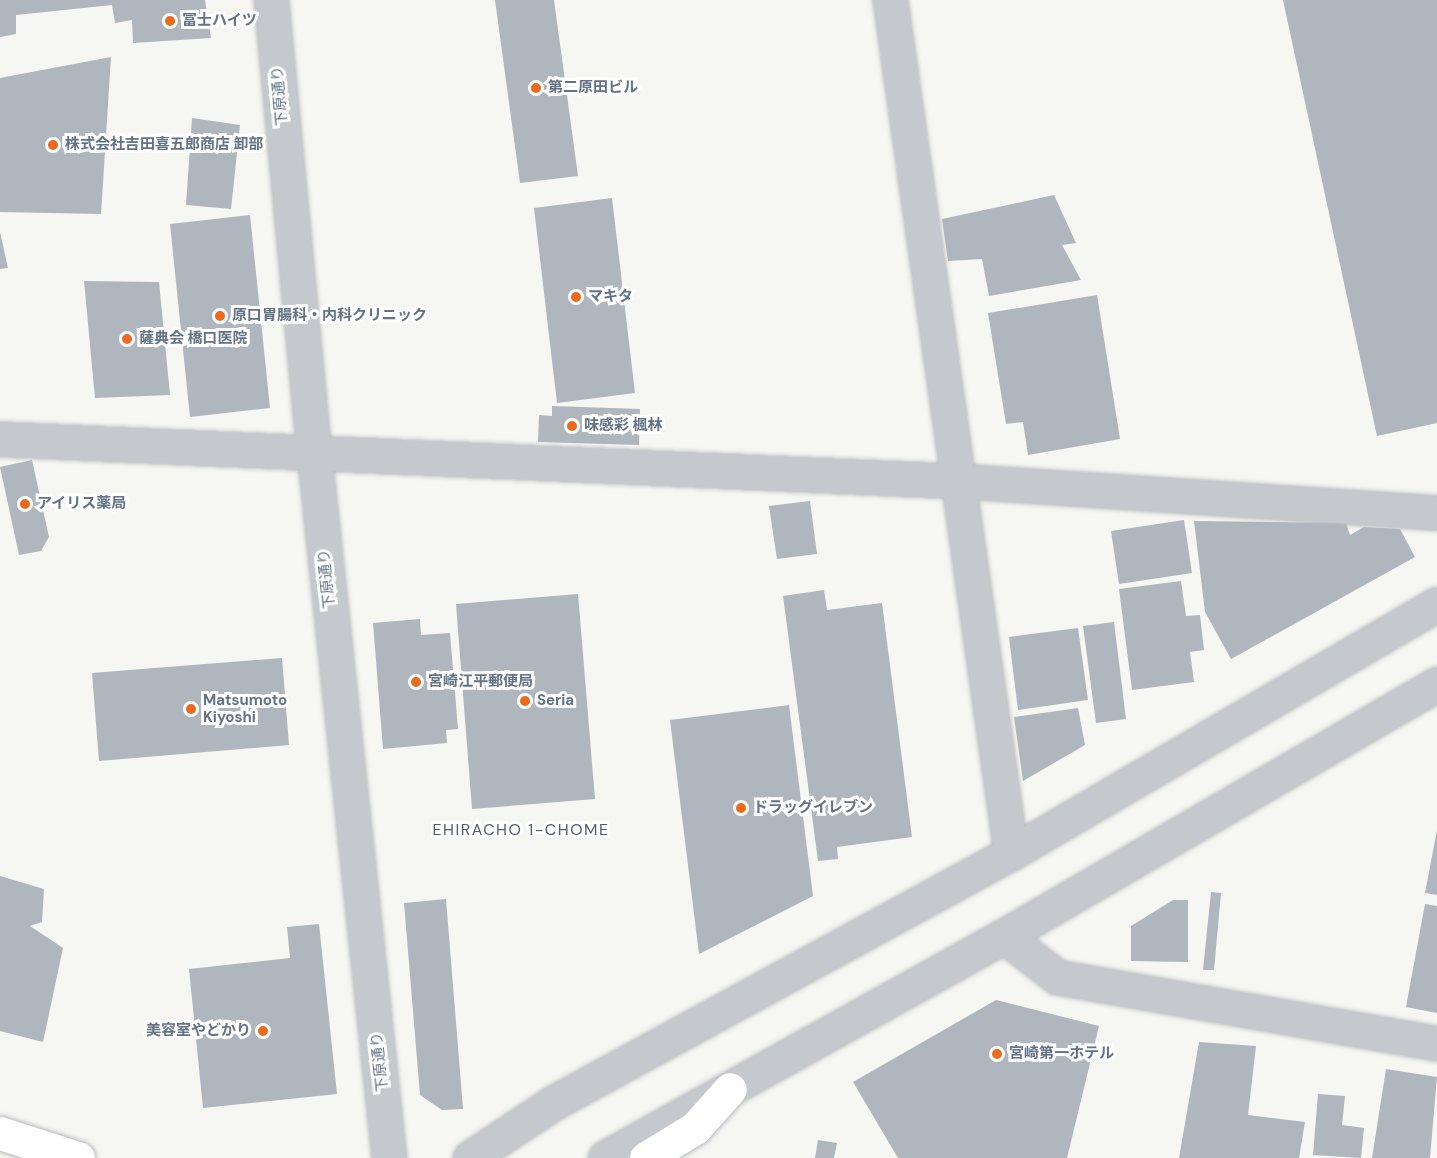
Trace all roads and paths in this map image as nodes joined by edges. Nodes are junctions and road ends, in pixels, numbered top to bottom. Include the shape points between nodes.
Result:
1 (271, 0) edge
2 (890, 0) edge
3 (0, 439) edge
4 (314, 452) junction
5 (960, 481) junction
6 (1437, 513) edge
7 (1437, 604) edge
8 (1437, 684) edge
9 (1011, 854) junction
10 (1004, 936) junction
11 (1437, 1043) edge
12 (730, 1089) junction
13 (0, 1133) edge
14 (78, 1158) edge
15 (389, 1158) edge
16 (470, 1158) edge
17 (605, 1158) edge
18 (646, 1158) edge

1 - 4 street, 下原通り
2 - 5 street
3 - 4 street
4 - 5 street
4 - 15 street, 下原通り
5 - 6 street
5 - 9 street
7 - 9 street
8 - 10 street
9 - 16 street via 553,1103
10 - 11 street via 1057,977
10 - 12 street
12 - 17 street
12 - 18 highway via 695,1128
13 - 14 highway

